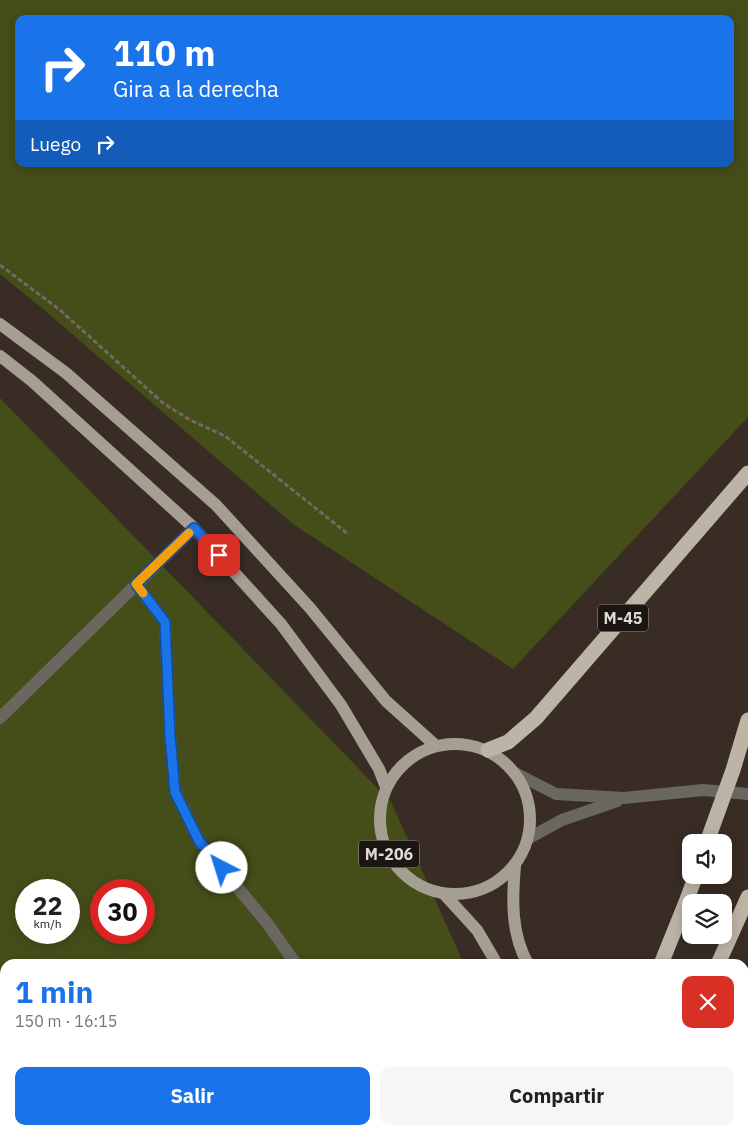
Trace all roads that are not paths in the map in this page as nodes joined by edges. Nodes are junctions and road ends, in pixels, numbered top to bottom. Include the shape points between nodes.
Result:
1 (0, 324) edge
2 (0, 356) edge
3 (748, 473) edge
4 (194, 528) junction
5 (136, 584) junction
6 (0, 718) edge
7 (748, 720) edge
8 (435, 745) junction
9 (488, 750) junction
10 (517, 774) junction
11 (386, 787) junction
12 (748, 794) edge
13 (624, 798) junction
14 (710, 834) edge
15 (529, 838) junction
16 (515, 866) junction
17 (693, 884) edge
18 (444, 894) junction
19 (748, 897) edge
20 (293, 959) edge
21 (494, 959) edge
22 (525, 959) edge
23 (663, 959) edge
24 (720, 959) edge

1 - 8 main road via 66,373 216,505 310,608 386,701
2 - 4 main road
3 - 9 highway, M-45 via 536,718 508,742
4 - 5 street
4 - 11 main road via 281,624 336,697 380,768
5 - 6 street
5 - 20 street via 165,622 175,792 199,841 268,923
7 - 14 highway, bridge
8 - 9 main road, M-206 via 464,743
8 - 11 main road, M-206 via 409,758
9 - 10 main road, M-206
10 - 13 street via 556,794
10 - 15 main road, M-206 via 530,806
11 - 18 main road, M-206 via 379,823 386,852 408,878
12 - 13 street via 703,790
13 - 15 street via 562,820
15 - 16 main road, M-206
16 - 18 main road, M-206 via 496,883 476,892
16 - 22 main road, M-206 via 515,928
17 - 23 highway
18 - 21 main road, M-206 via 477,930
19 - 24 highway

